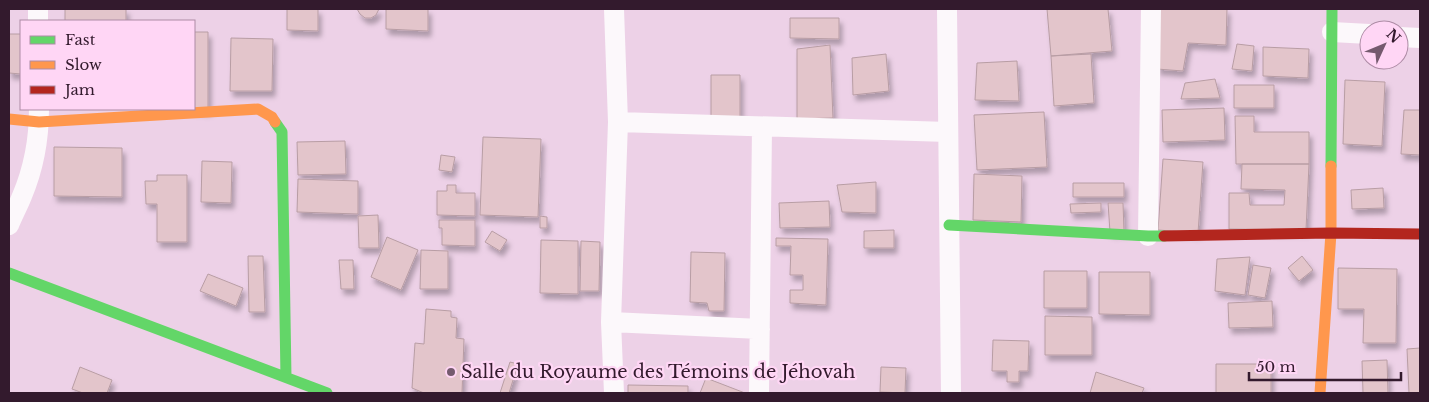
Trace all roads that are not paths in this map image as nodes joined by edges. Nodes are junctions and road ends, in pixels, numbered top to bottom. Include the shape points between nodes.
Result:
1 (614, 9) edge
2 (947, 9) edge
3 (1151, 9) edge
4 (1332, 9) edge
5 (1332, 32) junction
6 (1359, 33) edge
7 (39, 115) edge
8 (9, 119) edge
9 (618, 122) junction
10 (762, 127) junction
11 (948, 132) junction
12 (9, 224) edge
13 (949, 225) junction
14 (1331, 233) junction
15 (1420, 234) edge
16 (1148, 236) junction
17 (9, 273) edge
18 (611, 322) junction
19 (760, 330) junction
20 (286, 377) junction
21 (327, 393) edge
22 (614, 393) edge
23 (759, 393) edge
24 (951, 393) edge
25 (1320, 393) edge

1 - 9 street
2 - 11 street
3 - 16 street
4 - 5 street
5 - 6 street
5 - 14 street
7 - 8 street
7 - 12 street via 32,167
7 - 20 street via 258,109 272,117 282,132
9 - 10 street
9 - 18 street
10 - 11 street
10 - 19 street
11 - 13 street
13 - 16 street
13 - 24 street
14 - 15 street
14 - 16 street
14 - 25 street
17 - 20 street
18 - 19 street
18 - 22 street
19 - 23 street
20 - 21 street

